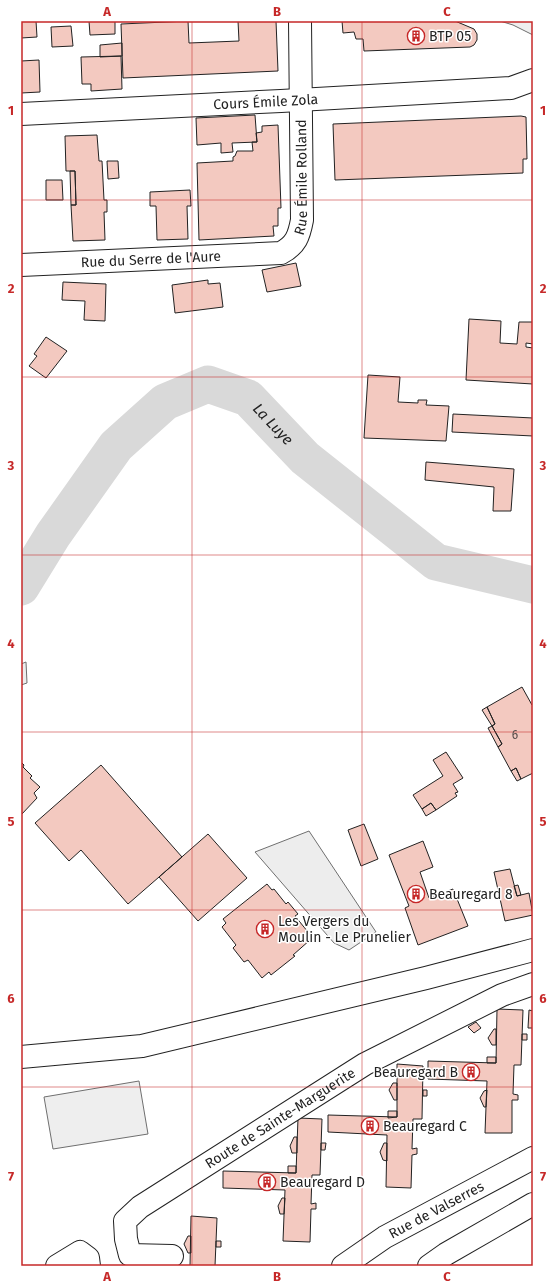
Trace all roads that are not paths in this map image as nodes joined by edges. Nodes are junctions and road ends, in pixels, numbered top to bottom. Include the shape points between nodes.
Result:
1 (300, 21) edge
2 (533, 67) edge
3 (533, 80) edge
4 (511, 88) junction
5 (300, 100) junction
6 (21, 114) edge
7 (281, 253) joint
8 (21, 265) edge
9 (533, 950) edge
10 (533, 984) edge
11 (21, 1057) edge
12 (533, 1158) edge
13 (533, 1204) edge
14 (172, 1256) dead end
15 (57, 1266) edge
16 (89, 1266) edge
17 (343, 1266) edge
18 (429, 1266) edge

1 - 5 street, Rue Émile Rolland
2 - 4 street
3 - 4 street, Cours Émile Zola
4 - 5 street, Cours Émile Zola
5 - 6 street, Cours Émile Zola
5 - 7 street, Rue Émile Rolland via 302,220 294,243
7 - 8 street, Rue du Serre de l'Aure
9 - 11 street via 142,1046
10 - 14 street, Route de Sainte-Marguerite via 502,995 365,1064 140,1207 125,1221 130,1255
12 - 17 street, Rue de Valserres via 385,1237
13 - 18 street
15 - 16 street via 80,1252 88,1258

